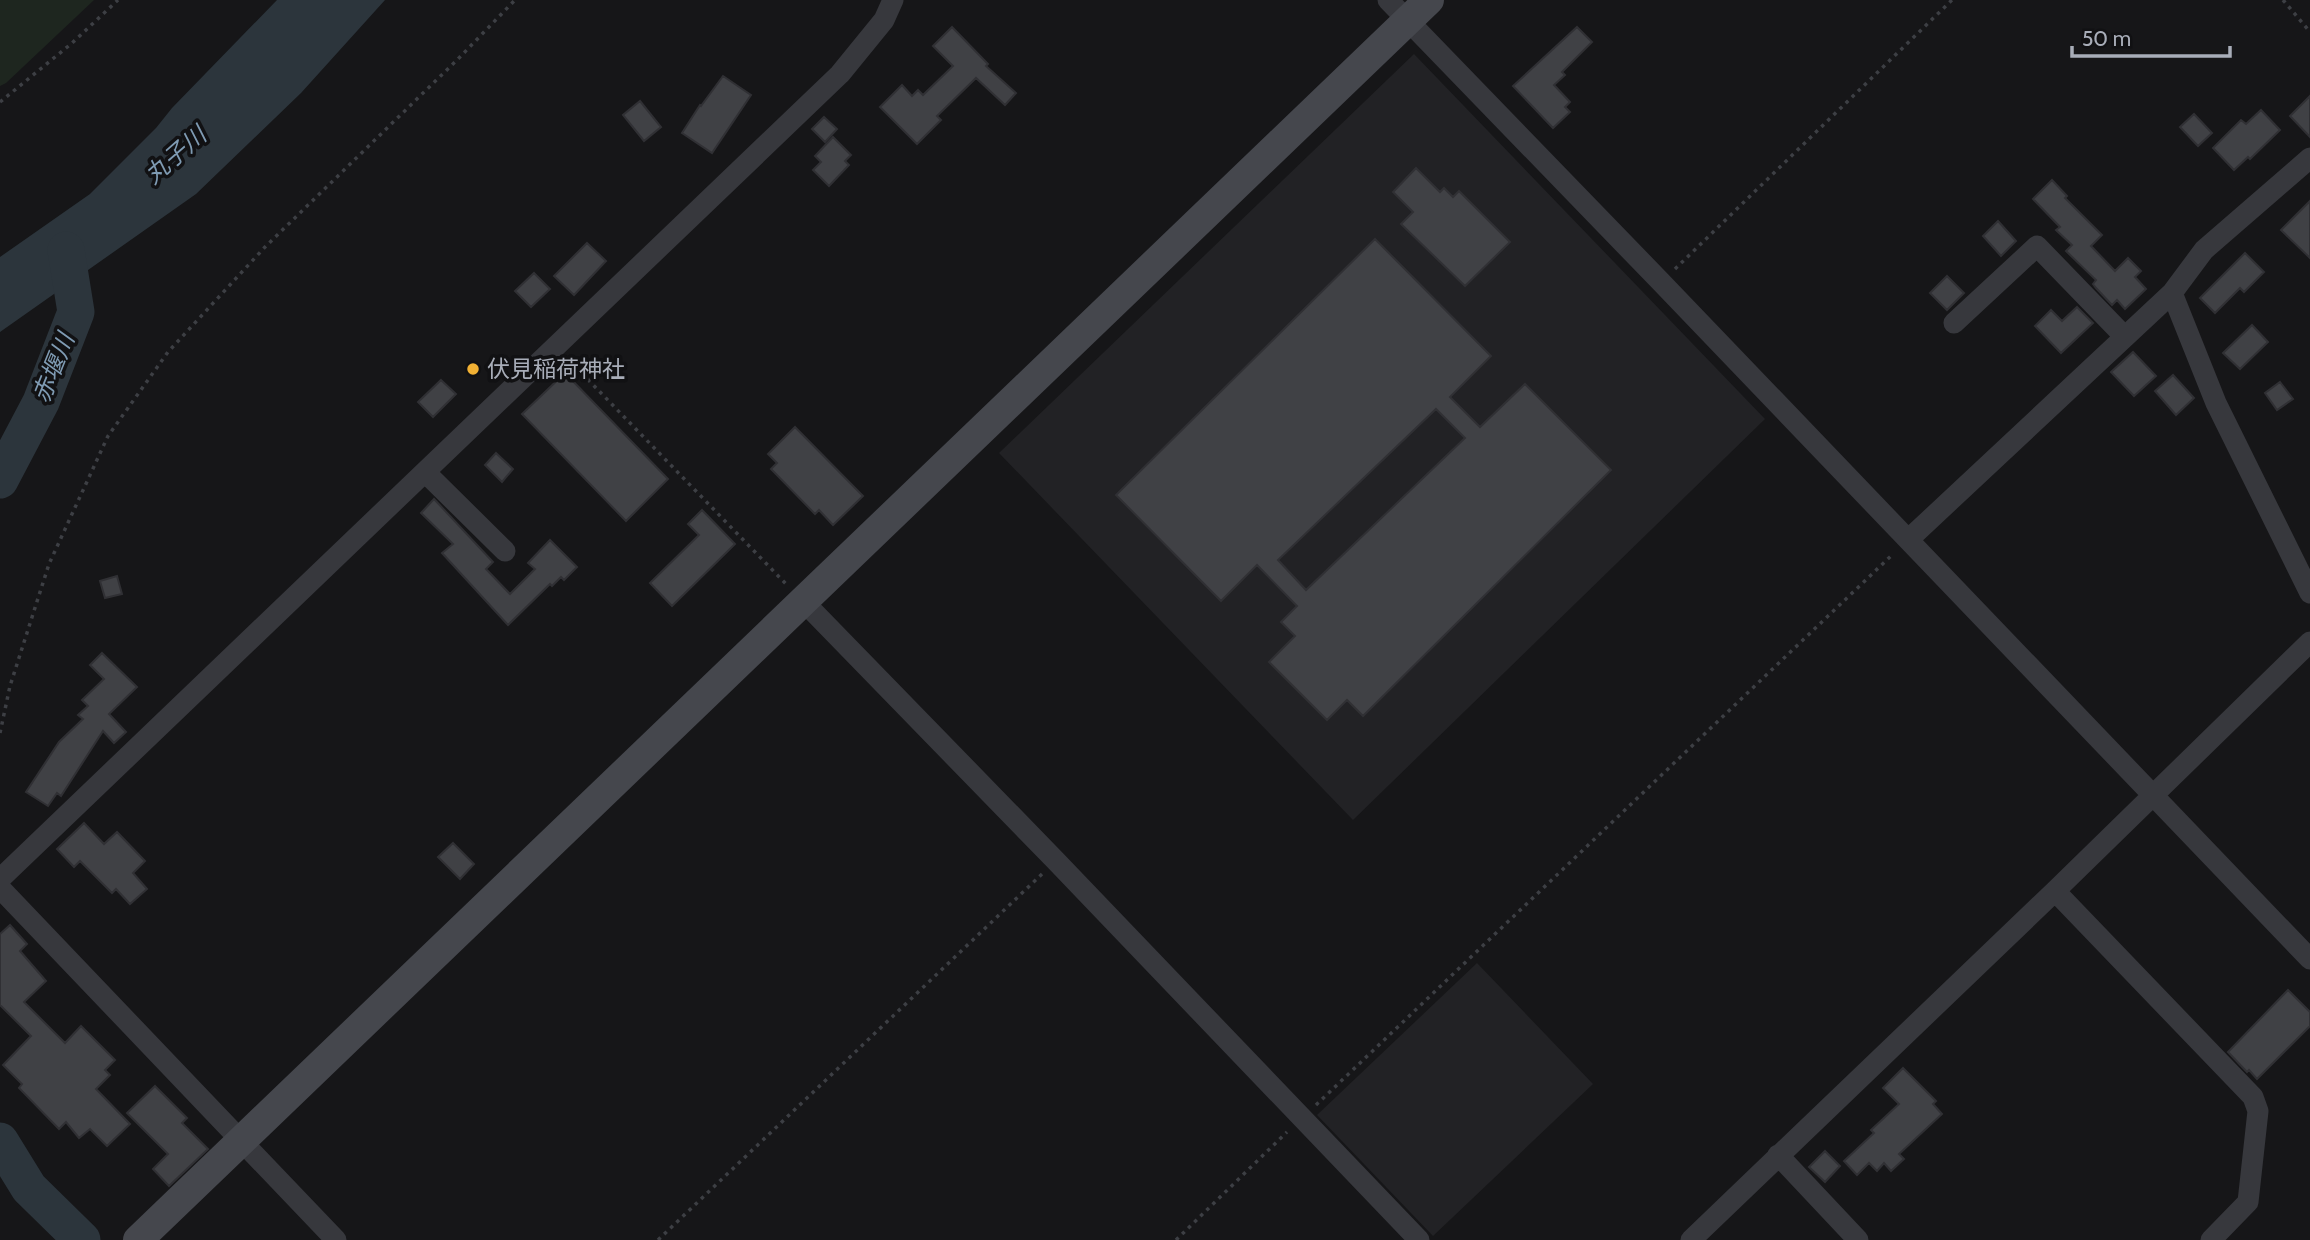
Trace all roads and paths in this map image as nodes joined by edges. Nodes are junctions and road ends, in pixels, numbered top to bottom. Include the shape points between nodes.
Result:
1 (118, 0) edge
2 (515, 0) edge
3 (894, 0) edge
4 (1429, 0) edge
5 (1952, 0) edge
6 (2283, 0) edge
7 (1398, 10) edge
8 (2310, 32) edge
9 (0, 102) edge
10 (2310, 158) edge
11 (1661, 282) junction
12 (2172, 293) junction
13 (1954, 323) dead end
14 (2125, 337) junction
15 (556, 347) junction
16 (425, 472) junction
17 (1909, 539) junction
18 (505, 551) dead end
19 (2310, 593) edge
20 (804, 602) junction
21 (2310, 642) edge
22 (0, 733) edge
23 (2153, 796) junction
24 (1056, 861) junction
25 (0, 879) edge
26 (0, 888) edge
27 (2055, 891) junction
28 (2310, 960) edge
29 (1301, 1119) junction
30 (242, 1142) junction
31 (1778, 1156) junction
32 (138, 1240) edge
33 (336, 1240) edge
34 (658, 1240) edge
35 (1176, 1240) edge
36 (1419, 1240) edge
37 (1691, 1240) edge
38 (1858, 1240) edge
39 (2211, 1240) edge

1 - 9 path
2 - 22 path via 265,247 168,352 108,436 49,564
3 - 15 street via 884,20 840,74
4 - 7 street
5 - 11 path
6 - 8 path
7 - 11 street
7 - 20 street
10 - 12 street via 2204,250
11 - 17 street
12 - 14 street
12 - 19 street via 2216,404
13 - 14 street via 2036,246
14 - 17 street
15 - 16 street
15 - 20 path
16 - 18 street
16 - 25 street
17 - 23 street
17 - 29 path
20 - 24 street
20 - 30 street
21 - 23 street
23 - 27 street
23 - 28 street
24 - 29 street
24 - 34 path
26 - 30 street
27 - 31 street
27 - 39 street via 2253,1097 2258,1111 2248,1202
29 - 35 path
29 - 36 street
30 - 32 street
30 - 33 street
31 - 37 street
31 - 38 street

